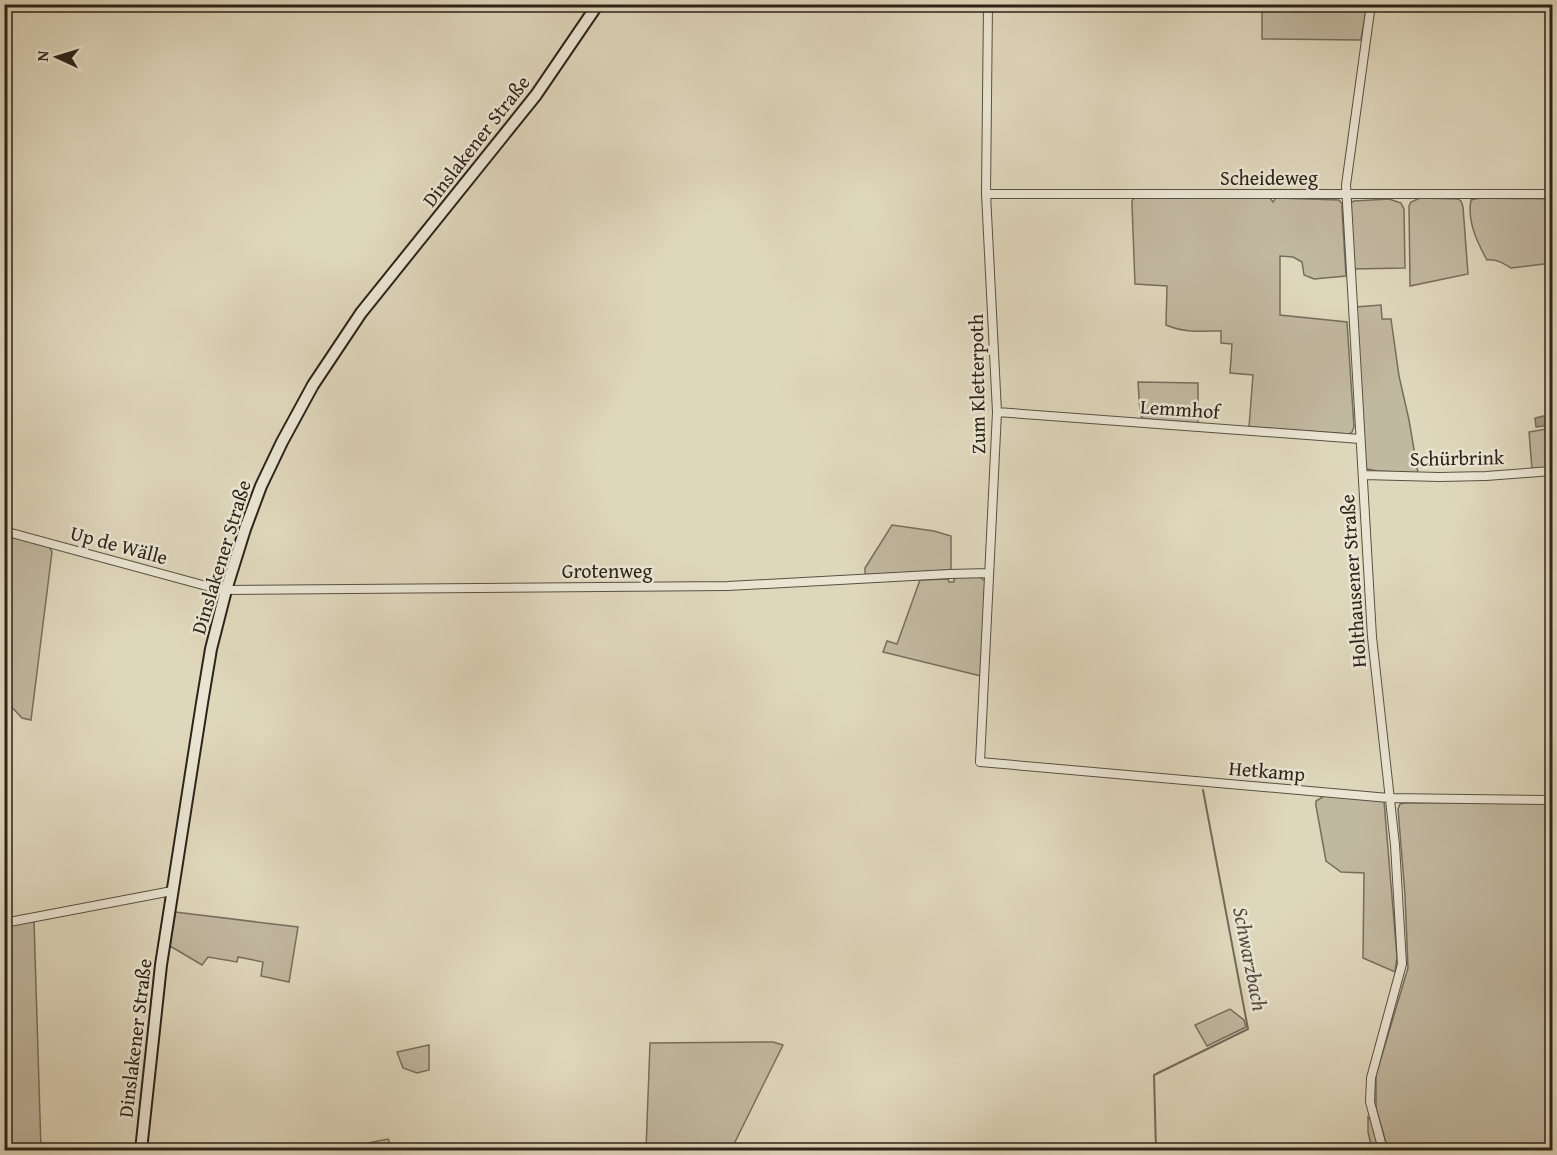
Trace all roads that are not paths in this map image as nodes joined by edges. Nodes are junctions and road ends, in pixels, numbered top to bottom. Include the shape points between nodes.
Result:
1 (598, 4) edge
2 (988, 4) edge
3 (1371, 4) edge
4 (986, 194) junction
5 (1552, 194) edge
6 (1346, 195) junction
7 (997, 412) junction
8 (1360, 439) junction
9 (1552, 471) edge
10 (1362, 475) junction
11 (4, 531) edge
12 (989, 573) junction
13 (226, 590) junction
14 (980, 762) joint
15 (1389, 798) junction
16 (1552, 800) edge
17 (172, 891) junction
18 (4, 923) edge
19 (141, 1150) edge
20 (1383, 1150) edge

1 - 13 main road, Dinslakener Straße via 536,95 362,313 313,385 261,486
2 - 4 street, Zum Kletterpoth
3 - 6 street, Holthausener Straße
4 - 6 street, Scheideweg
4 - 7 street, Zum Kletterpoth
5 - 6 street, Scheideweg
6 - 8 street, Holthausener Straße
7 - 8 street, Lemmhof
7 - 12 street, Zum Kletterpoth
8 - 10 street, Holthausener Straße
9 - 10 street, Schürbrink via 1486,476
10 - 15 street, Holthausener Straße via 1372,637
11 - 13 street, Up de Wälle
12 - 13 street, Grotenweg via 717,586
12 - 14 street, Zum Kletterpoth
13 - 17 main road, Dinslakener Straße via 202,703
14 - 15 street, Hetkamp
15 - 16 street, Hetkamp
15 - 20 street, Holthausener Straße via 1402,964 1371,1078 1370,1102
17 - 18 street
17 - 19 main road, Dinslakener Straße

